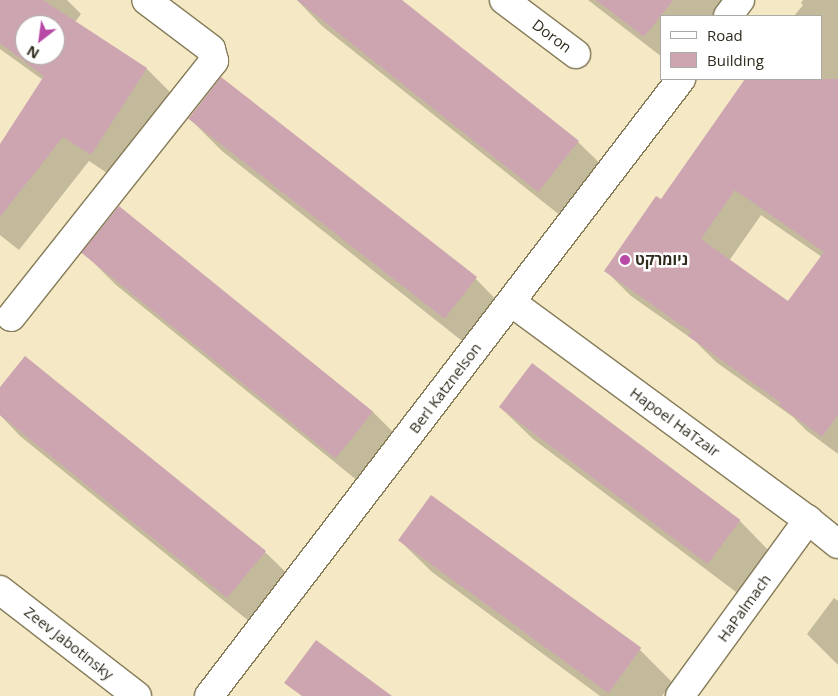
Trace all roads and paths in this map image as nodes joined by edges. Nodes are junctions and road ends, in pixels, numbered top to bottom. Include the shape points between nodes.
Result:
1 (146, 0) edge
2 (504, 0) edge
3 (740, 0) edge
4 (729, 15) edge
5 (576, 54) dead end
6 (679, 80) edge
7 (511, 302) junction
8 (11, 317) dead end
9 (808, 520) junction
10 (836, 538) edge
11 (0, 590) edge
12 (137, 696) edge
13 (209, 696) edge
14 (680, 696) edge

1 - 8 street via 211,48 214,61
2 - 5 street, Doron
3 - 4 street
6 - 7 street, Berl Katznelson
7 - 9 street, Hapoel HaTzair
7 - 13 street, Berl Katznelson
9 - 10 street, Hapoel HaTzair
9 - 14 street, HaPalmach
11 - 12 street, Zeev Jabotinsky

